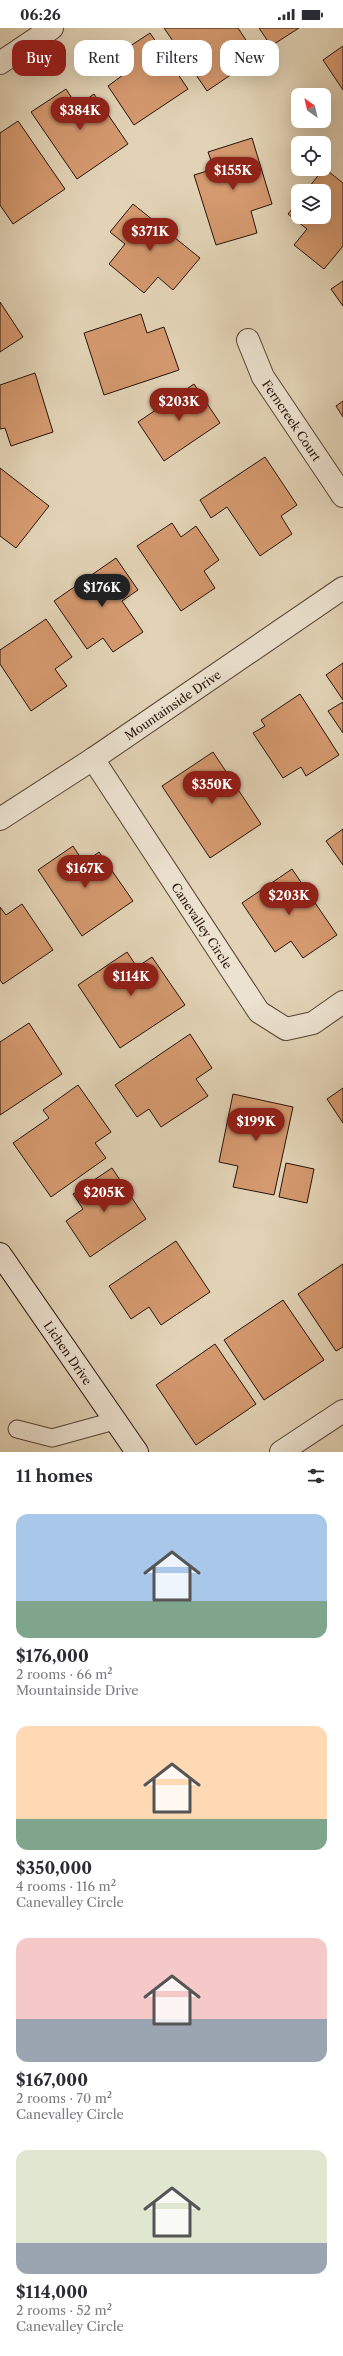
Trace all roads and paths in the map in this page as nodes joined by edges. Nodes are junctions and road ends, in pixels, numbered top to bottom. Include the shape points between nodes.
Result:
1 (52, 28) edge
2 (0, 63) edge
3 (248, 340) dead end
4 (343, 496) edge
5 (343, 588) edge
6 (93, 759) junction
7 (0, 819) edge
8 (343, 1002) edge
9 (0, 1254) edge
10 (343, 1411) edge
11 (114, 1421) junction
12 (17, 1429) dead end
13 (136, 1452) edge
14 (281, 1452) edge

1 - 2 street
3 - 4 street, Ferncreek Court via 263,377
5 - 6 street, Mountainside Drive
6 - 7 street, Mountainside Drive
6 - 8 street, Canevalley Circle via 259,1012 286,1029 313,1023
9 - 11 street, Lichen Drive
10 - 14 street
11 - 12 lane via 52,1438
11 - 13 street, Lichen Drive

